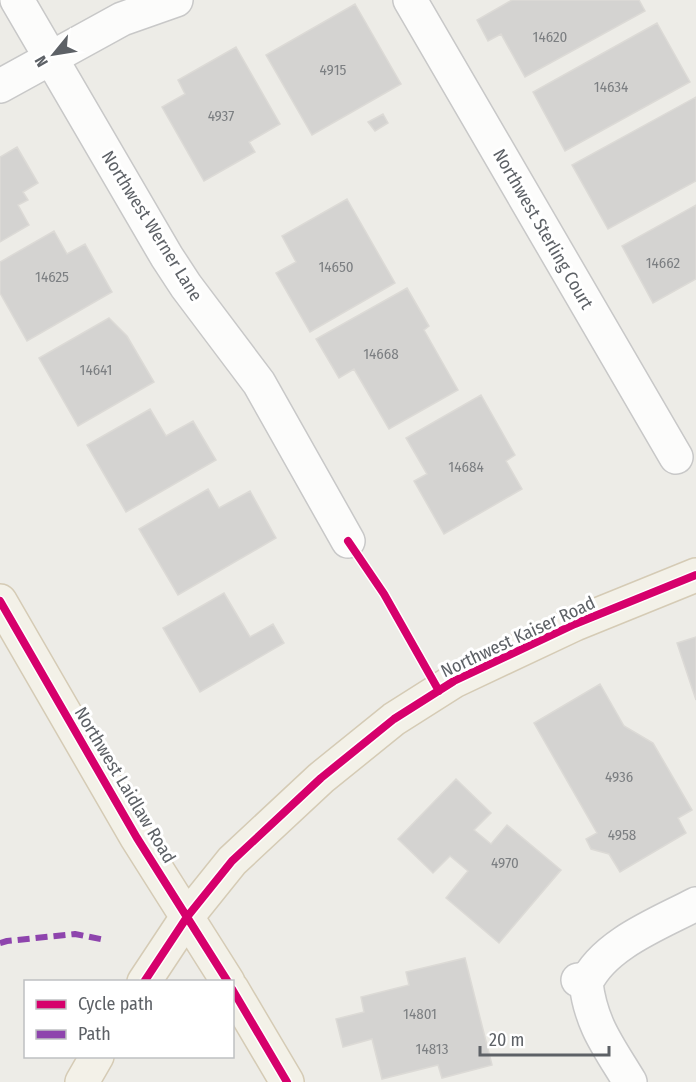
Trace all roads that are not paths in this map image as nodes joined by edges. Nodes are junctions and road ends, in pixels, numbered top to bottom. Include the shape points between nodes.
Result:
1 (17, 0) edge
2 (176, 0) edge
3 (410, 0) edge
4 (51, 57) junction
5 (0, 86) edge
6 (676, 457) dead end
7 (348, 541) dead end
8 (696, 575) edge
9 (0, 601) edge
10 (696, 904) edge
11 (187, 917) junction
12 (145, 980) edge
13 (227, 980) edge
14 (234, 992) edge
15 (96, 1058) edge
16 (82, 1082) edge
17 (287, 1082) edge
18 (630, 1082) edge

1 - 4 street, Northwest Werner Lane
2 - 4 street via 122,19
3 - 6 street, Northwest Sterling Court
4 - 5 street
4 - 7 street, Northwest Werner Lane via 167,257 259,383
8 - 11 main road, Northwest Kaiser Road via 575,624 464,676 394,719 321,778 232,861
9 - 11 main road, Northwest Laidlaw Road
10 - 18 street via 627,941 582,982 596,1027
11 - 12 main road, Northwest Kaiser Road
11 - 13 main road, Northwest Laidlaw Road
14 - 17 main road
15 - 16 main road

